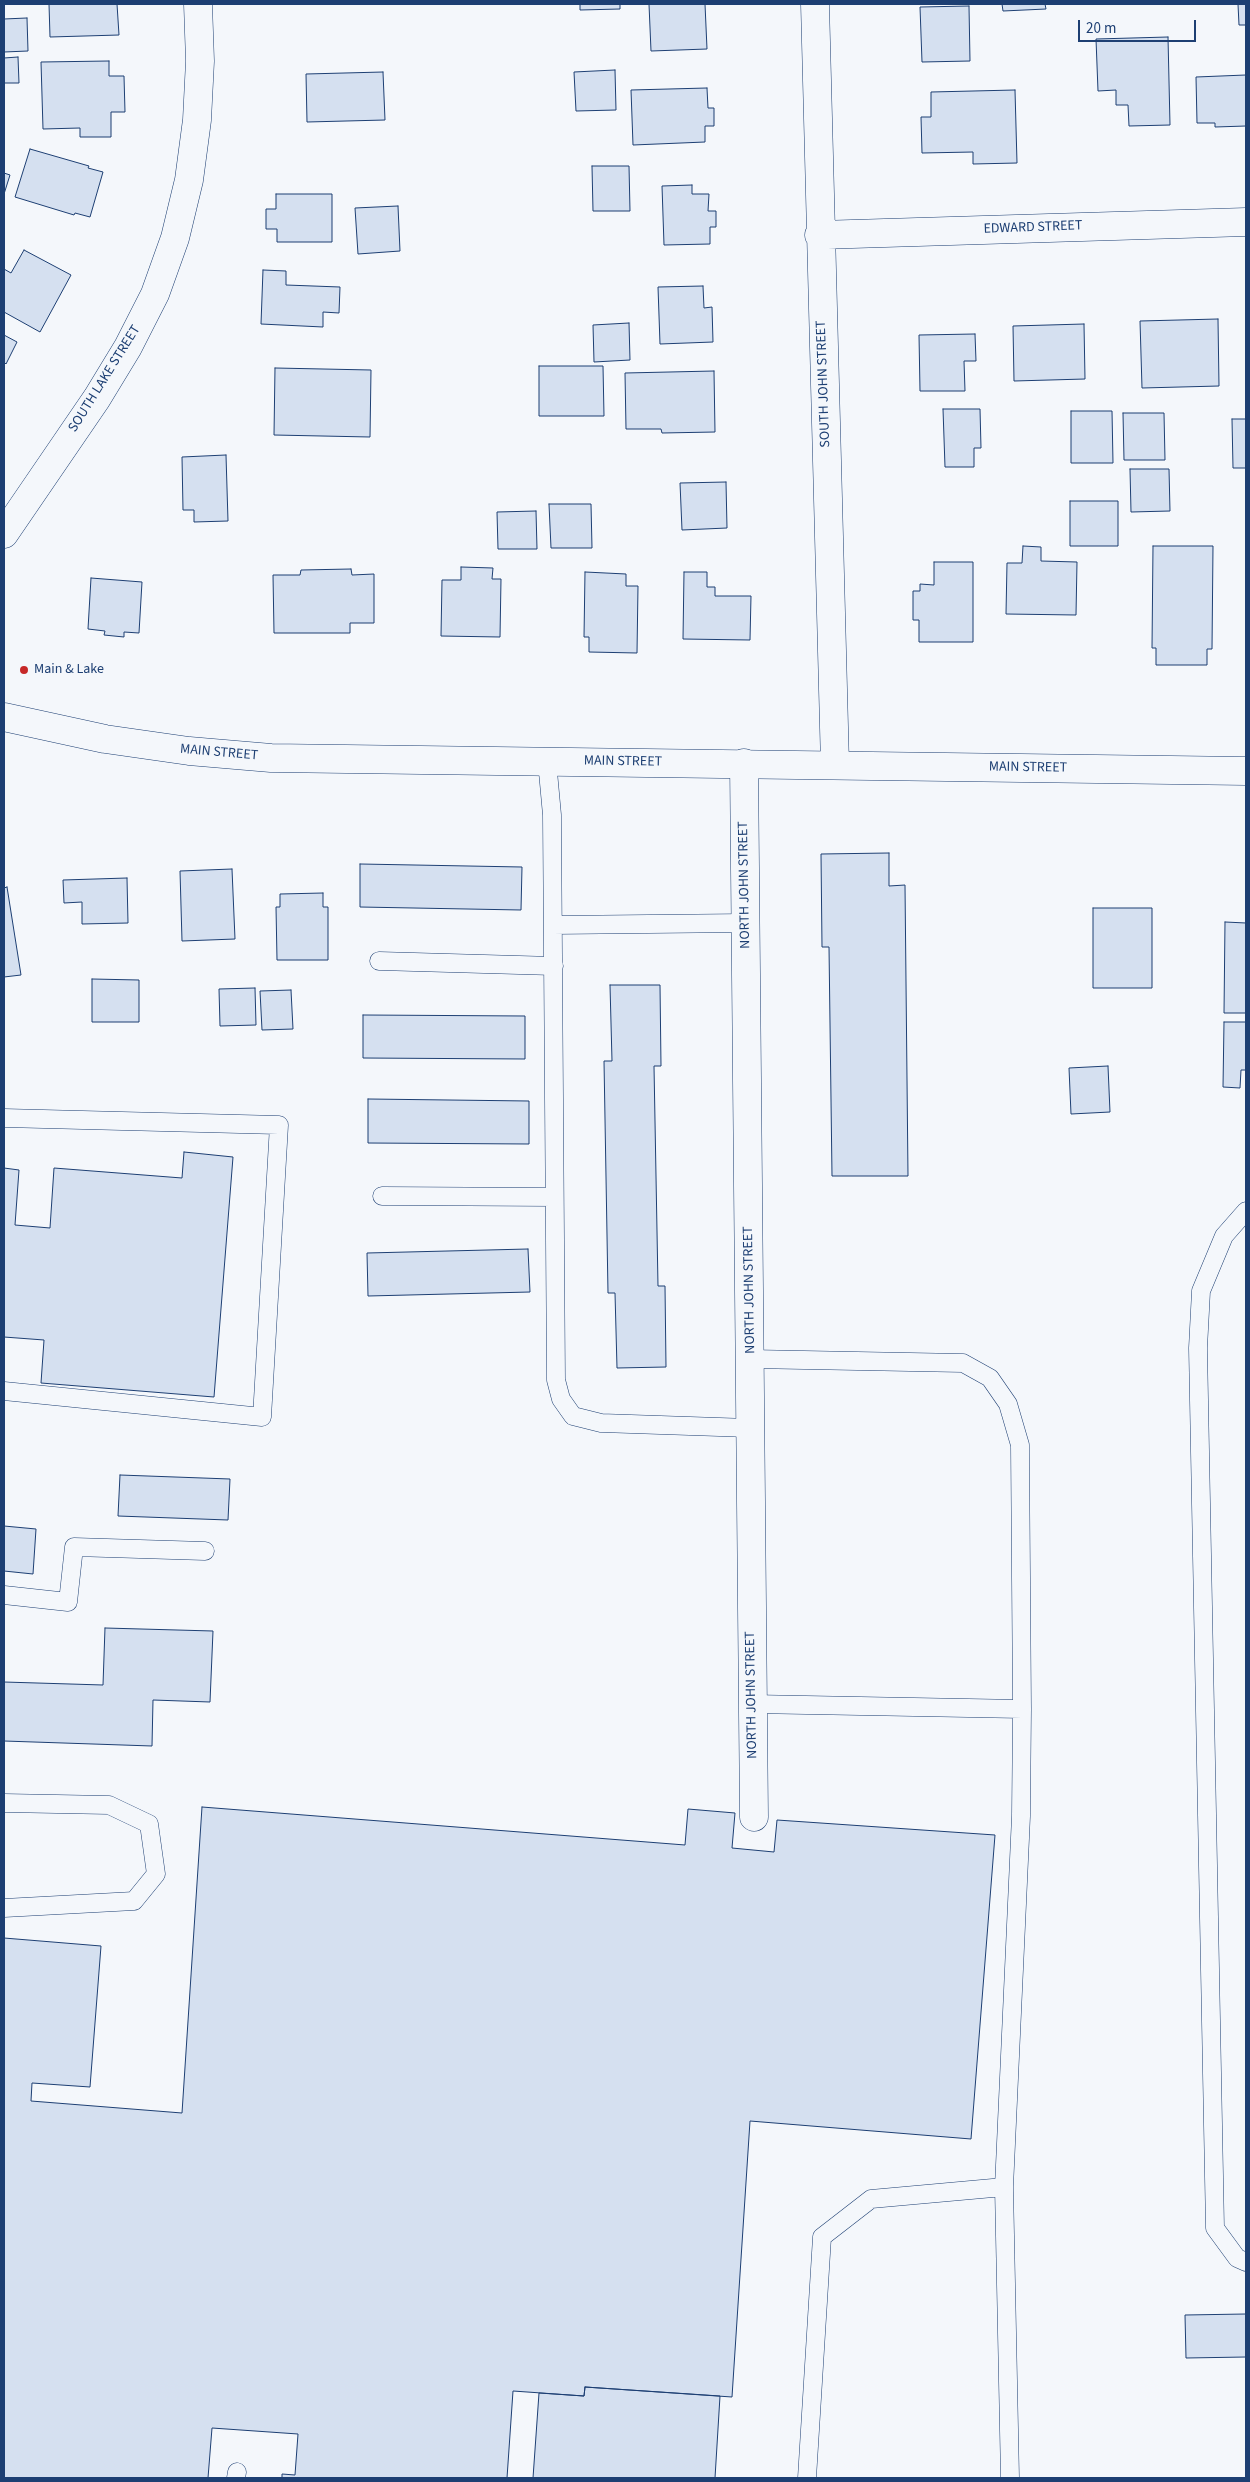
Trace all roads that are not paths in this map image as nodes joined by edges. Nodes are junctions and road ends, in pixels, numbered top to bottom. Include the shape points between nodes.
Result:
1 (198, 4) edge
2 (815, 4) edge
3 (1246, 222) edge
4 (820, 235) junction
5 (4, 534) edge
6 (4, 717) edge
7 (547, 761) junction
8 (744, 763) junction
9 (835, 765) junction
10 (1246, 771) edge
11 (745, 924) junction
12 (553, 925) junction
13 (379, 961) dead end
14 (554, 966) junction
15 (4, 1118) edge
16 (382, 1196) dead end
17 (554, 1197) junction
18 (1246, 1211) edge
19 (751, 1359) junction
20 (4, 1390) edge
21 (750, 1428) junction
22 (205, 1551) dead end
23 (4, 1595) edge
24 (752, 1704) junction
25 (1022, 1709) junction
26 (4, 1803) edge
27 (754, 1817) dead end
28 (4, 1908) edge
29 (1004, 2187) junction
30 (1246, 2262) edge
31 (808, 2478) edge
32 (1010, 2478) edge

1 - 5 street, SOUTH LAKE STREET via 197,120 189,180 175,238 155,294 97,398
2 - 4 street, SOUTH JOHN STREET
3 - 4 street, EDWARD STREET
4 - 9 street, SOUTH JOHN STREET
6 - 7 street, MAIN STREET via 104,739 271,758
7 - 8 street, MAIN STREET
7 - 12 lane via 552,815
8 - 9 street, MAIN STREET
8 - 11 street, NORTH JOHN STREET
9 - 10 street, MAIN STREET
11 - 12 lane
11 - 19 street, NORTH JOHN STREET
12 - 14 lane
13 - 14 lane
14 - 17 lane
15 - 20 lane via 279,1124 262,1416
16 - 17 lane
17 - 21 lane via 556,1380 561,1399 573,1416 601,1423
18 - 30 lane via 1224,1236 1201,1291 1198,1348 1215,2228 1237,2258
19 - 21 street, NORTH JOHN STREET
19 - 25 lane via 963,1363 990,1378 1008,1404 1020,1445
21 - 24 street, NORTH JOHN STREET
22 - 23 lane via 74,1547 68,1602
24 - 25 lane
24 - 27 street, NORTH JOHN STREET
25 - 29 lane
26 - 28 lane via 109,1805 149,1824 156,1874 134,1901
29 - 31 lane via 871,2199 822,2237
29 - 32 lane

